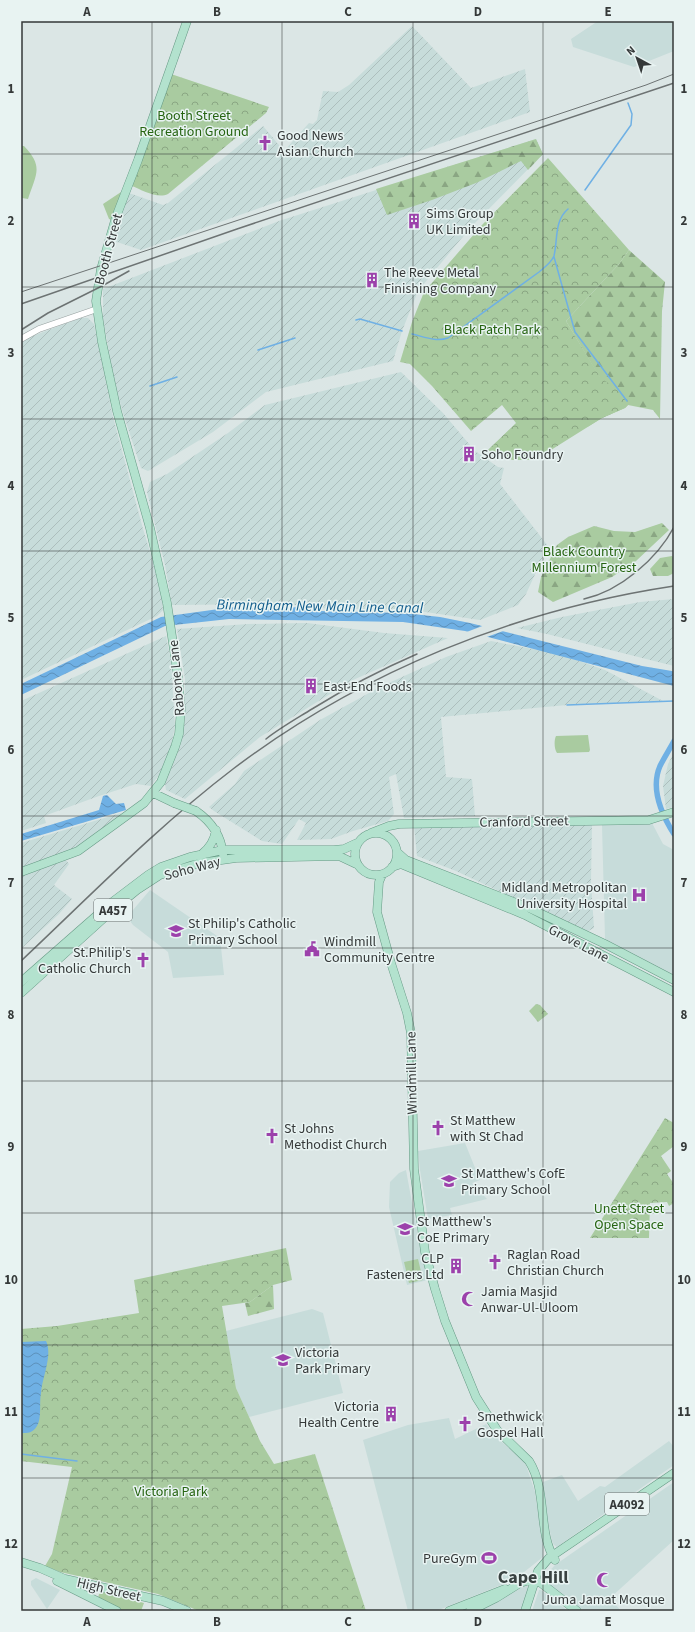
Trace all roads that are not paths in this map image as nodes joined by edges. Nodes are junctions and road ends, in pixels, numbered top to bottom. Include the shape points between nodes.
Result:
1 (187, 21) edge
2 (97, 309) junction
3 (21, 338) edge
4 (168, 608) joint
5 (153, 793) junction
6 (674, 812) edge
7 (399, 824) junction
8 (216, 830) junction
9 (371, 833) junction
10 (392, 839) junction
11 (357, 843) junction
12 (223, 850) junction
13 (397, 852) junction
14 (202, 854) junction
15 (224, 859) junction
16 (356, 864) junction
17 (392, 867) junction
18 (21, 872) edge
19 (365, 873) junction
20 (382, 875) junction
21 (376, 906) junction
22 (674, 980) edge
23 (21, 982) edge
24 (674, 992) edge
25 (21, 993) edge
26 (674, 1473) edge
27 (554, 1557) junction
28 (21, 1562) edge
29 (31, 1566) junction
30 (536, 1581) junction
31 (82, 1584) junction
32 (99, 1588) junction
33 (512, 1588) junction
34 (79, 1592) junction
35 (145, 1598) junction
36 (98, 1601) junction
37 (458, 1609) edge
38 (472, 1610) edge
39 (117, 1611) edge
40 (177, 1611) edge
41 (187, 1611) edge
42 (449, 1611) edge
43 (526, 1611) edge
44 (577, 1611) edge

1 - 2 main road, Booth Street via 116,217 101,269
2 - 3 street
2 - 4 main road, Booth Street via 117,411
4 - 5 main road, Rabone Lane via 181,709 179,734 167,769
5 - 8 main road, bridge via 196,811
5 - 18 main road, Rabone Lane via 144,803 78,851
6 - 7 main road, Cranford Street via 649,820
7 - 9 main road, Cranford Street
7 - 10 main road
8 - 12 main road
8 - 14 main road via 211,845
9 - 10 main road via 382,833
9 - 11 main road
10 - 13 main road
11 - 12 main road, Soho Way / A457 via 334,850
11 - 16 main road via 354,856
12 - 14 main road, Soho Way / A457
12 - 15 main road
13 - 17 main road via 396,862
13 - 22 main road, Grove Lane via 406,860 513,901 562,923
14 - 23 main road, Soho Way / A457 via 161,867 148,875 111,903
15 - 16 main road, Soho Way / A457 via 338,856
15 - 25 main road, Soho Way / A457 via 174,870 146,884 115,908
16 - 19 main road
17 - 20 main road
17 - 24 main road, Grove Lane via 401,864 525,915
19 - 20 main road
19 - 21 main road, Windmill Lane via 372,884
20 - 21 main road, Windmill Lane
21 - 27 main road, Windmill Lane via 412,1033 413,1158 421,1220 450,1333 476,1397 491,1422 533,1467 540,1490 548,1545
26 - 27 main road, A4092
27 - 30 main road, A4092 via 544,1563
28 - 29 main road, High Street
29 - 31 main road, High Street
29 - 34 main road, High Street
30 - 33 main road via 524,1580
30 - 43 main road, A4092
30 - 44 main road
31 - 32 main road, High Street
31 - 34 main road
32 - 35 main road, High Street
32 - 36 main road via 95,1596
33 - 37 main road via 498,1591
33 - 38 main road
34 - 36 main road, High Street
35 - 40 main road
35 - 41 main road, High Street via 163,1601
36 - 39 main road, High Street
37 - 38 main road
37 - 42 main road

